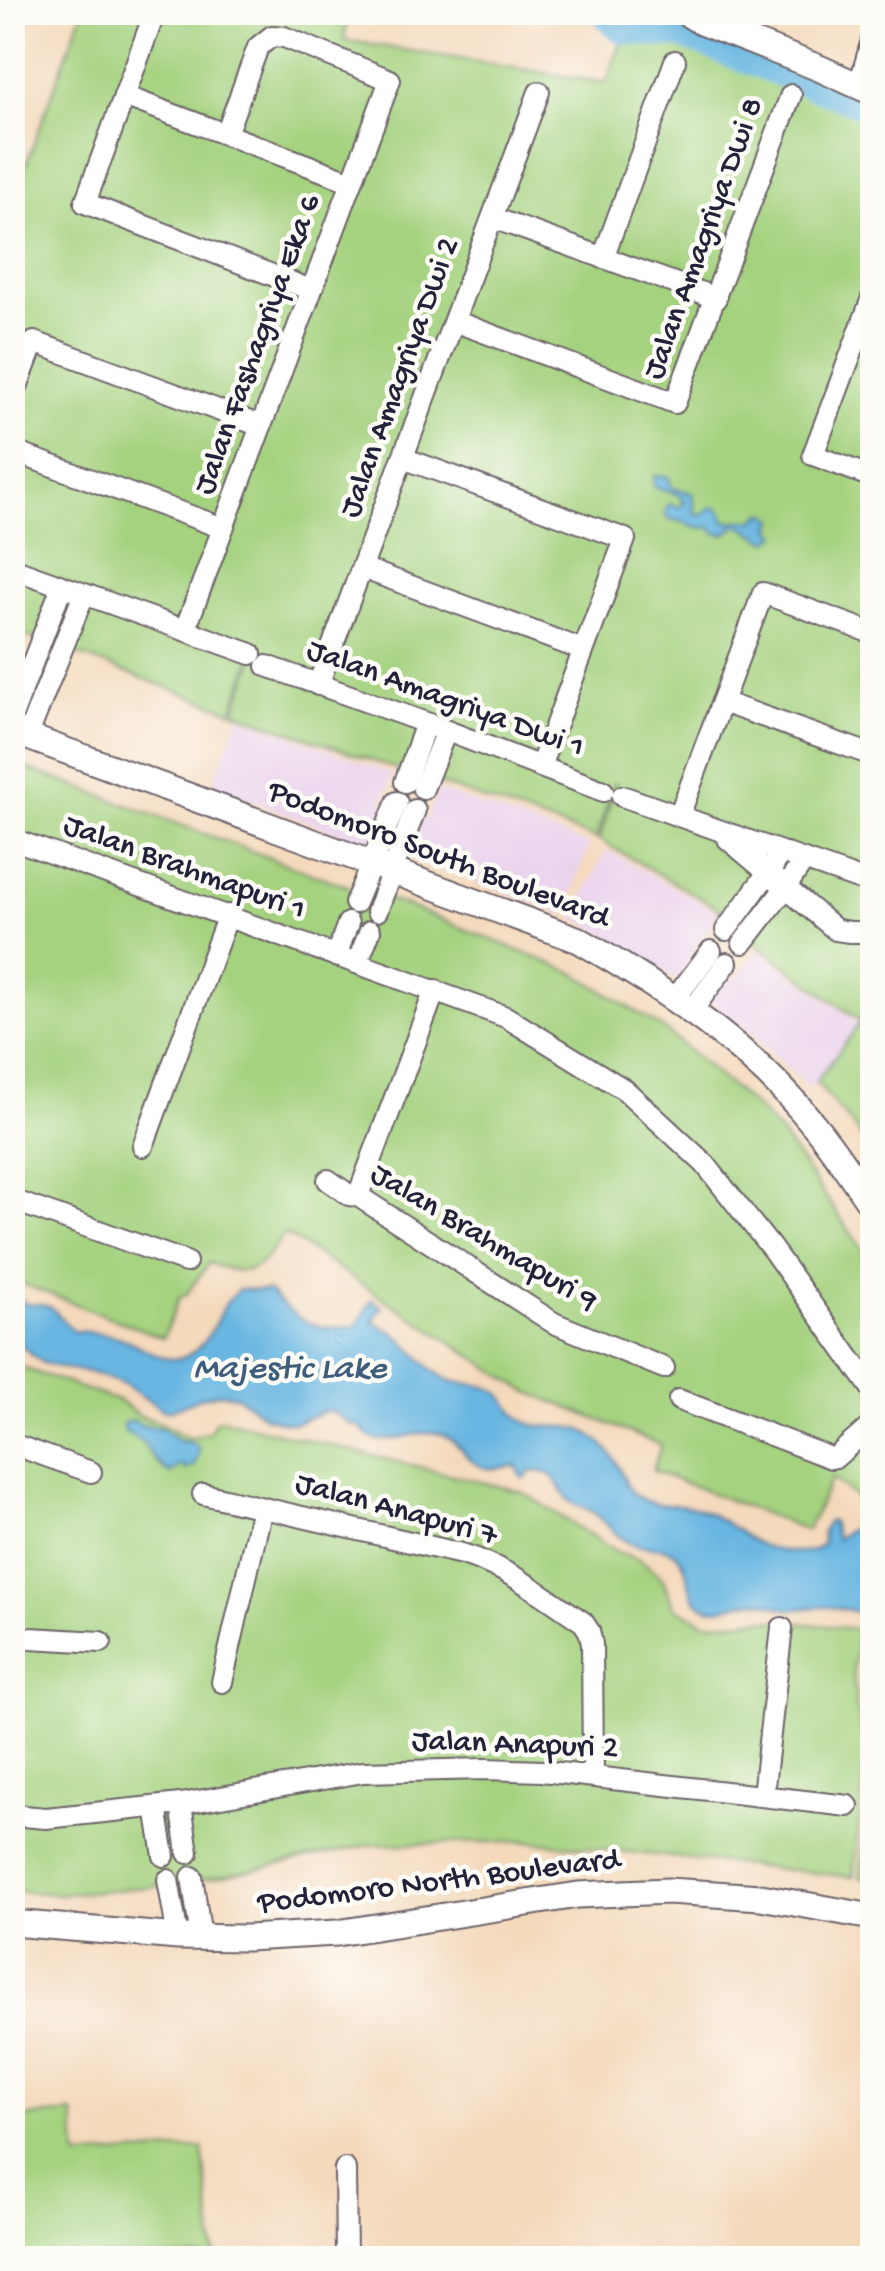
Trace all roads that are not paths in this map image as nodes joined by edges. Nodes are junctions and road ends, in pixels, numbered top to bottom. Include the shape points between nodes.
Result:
1 (155, 12) edge
2 (685, 12) edge
3 (872, 40) edge
4 (675, 61) dead end
5 (866, 89) edge
6 (539, 92) dead end
7 (790, 95) dead end
8 (124, 96) junction
9 (226, 134) junction
10 (352, 182) junction
11 (493, 218) junction
12 (602, 258) junction
13 (311, 290) junction
14 (716, 298) junction
15 (872, 298) edge
16 (454, 321) junction
17 (12, 400) edge
18 (261, 426) junction
19 (12, 451) edge
20 (403, 458) junction
21 (872, 477) edge
22 (223, 528) junction
23 (12, 568) edge
24 (362, 568) junction
25 (62, 586) junction
26 (84, 594) junction
27 (185, 630) junction
28 (872, 633) edge
29 (583, 650) junction
30 (318, 685) junction
31 (722, 702) junction
32 (436, 727) junction
33 (17, 728) edge
34 (872, 755) edge
35 (540, 767) junction
36 (414, 785) dead end
37 (406, 806) dead end
38 (679, 816) junction
39 (715, 828) junction
40 (12, 838) edge
41 (783, 852) junction
42 (804, 860) junction
43 (381, 868) junction
44 (769, 872) junction
45 (872, 884) edge
46 (786, 888) junction
47 (228, 915) junction
48 (872, 932) edge
49 (336, 956) junction
50 (719, 957) dead end
51 (357, 963) junction
52 (435, 990) junction
53 (682, 1006) junction
54 (143, 1146) dead end
55 (328, 1180) dead end
56 (358, 1196) junction
57 (12, 1200) edge
58 (872, 1206) edge
59 (186, 1262) dead end
60 (664, 1368) dead end
61 (872, 1389) edge
62 (678, 1400) dead end
63 (872, 1425) edge
64 (12, 1444) edge
65 (92, 1472) dead end
66 (203, 1494) dead end
67 (262, 1508) junction
68 (782, 1628) dead end
69 (12, 1636) edge
70 (101, 1642) dead end
71 (222, 1682) dead end
72 (593, 1776) junction
73 (764, 1796) junction
74 (181, 1804) junction
75 (848, 1806) dead end
76 (156, 1807) junction
77 (12, 1815) edge
78 (188, 1852) dead end
79 (164, 1856) dead end
80 (192, 1877) dead end
81 (168, 1880) dead end
82 (872, 1917) edge
83 (12, 1922) edge
84 (189, 1937) junction
85 (345, 2169) dead end
86 (346, 2258) edge

1 - 8 street
2 - 5 street
3 - 5 street
4 - 12 street
6 - 11 street, Jalan Amagriya Dwi 2
7 - 14 street, Jalan Amagriya Dwi 8
8 - 9 street
8 - 13 street via 85,203
9 - 10 street
9 - 10 street, Jalan Fashagriya Eka 6 via 258,46 284,37 390,80
10 - 13 street, Jalan Fashagriya Eka 6
11 - 12 street
11 - 16 street, Jalan Amagriya Dwi 2
12 - 14 street
13 - 18 street, Jalan Fashagriya Eka 6
14 - 16 street, Jalan Amagriya Dwi 8 via 676,403
15 - 21 street via 813,455
16 - 20 street, Jalan Amagriya Dwi 2
17 - 18 street via 34,342
18 - 22 street, Jalan Fashagriya Eka 6
19 - 22 street
20 - 24 street, Jalan Amagriya Dwi 2
20 - 29 street via 624,540
22 - 27 street, Jalan Fashagriya Eka 6
23 - 25 street, Jalan Amagriya Dwi 1
24 - 29 street
24 - 30 street, Jalan Amagriya Dwi 2
25 - 26 street, Jalan Amagriya Dwi 1
25 - 33 street
26 - 27 street, Jalan Amagriya Dwi 1
26 - 33 street
27 - 30 street, Jalan Amagriya Dwi 1
28 - 31 street via 764,593
29 - 35 street
30 - 32 street, Jalan Amagriya Dwi 1
31 - 34 street
31 - 38 street
32 - 35 street, Jalan Amagriya Dwi 1
32 - 36 street
33 - 43 street, Podomoro South Boulevard
35 - 38 street, Jalan Amagriya Dwi 1
37 - 43 street
38 - 39 street, Jalan Amagriya Dwi 1
39 - 41 street, Jalan Amagriya Dwi 1
39 - 44 street
40 - 47 street, Jalan Brahmapuri 1
41 - 42 street, Jalan Amagriya Dwi 1
41 - 44 street
42 - 45 street, Jalan Amagriya Dwi 1
42 - 46 street
43 - 49 street via 352,913
43 - 51 street via 374,921
43 - 53 street, Podomoro South Boulevard via 579,940
44 - 46 street
44 - 46 street via 735,936
46 - 48 street via 836,930
47 - 49 street, Jalan Brahmapuri 1
47 - 54 street
49 - 51 street, Jalan Brahmapuri 1
50 - 53 street
51 - 52 street, Jalan Brahmapuri 1
52 - 56 street
52 - 61 street, Jalan Brahmapuri 1 via 506,1017 624,1090 706,1164
53 - 58 street, Podomoro South Boulevard via 735,1044 802,1112
55 - 56 street, Jalan Brahmapuri 9
56 - 60 street, Jalan Brahmapuri 9 via 554,1323
57 - 59 street
62 - 63 street via 831,1458
64 - 65 street
66 - 67 street, Jalan Anapuri 7
67 - 71 street
67 - 72 street, Jalan Anapuri 7 via 487,1561 583,1622 592,1644
68 - 73 street
69 - 70 street
72 - 73 street, Jalan Anapuri 2
72 - 74 street, Jalan Anapuri 2 via 485,1769 363,1772
73 - 75 street, Jalan Anapuri 2
74 - 76 street, Jalan Anapuri 2
74 - 78 street
76 - 77 street, Jalan Anapuri 2
76 - 79 street
80 - 84 street
81 - 84 street
82 - 84 street, Podomoro North Boulevard via 668,1890 578,1895 338,1932
83 - 84 street, Podomoro North Boulevard
85 - 86 street

